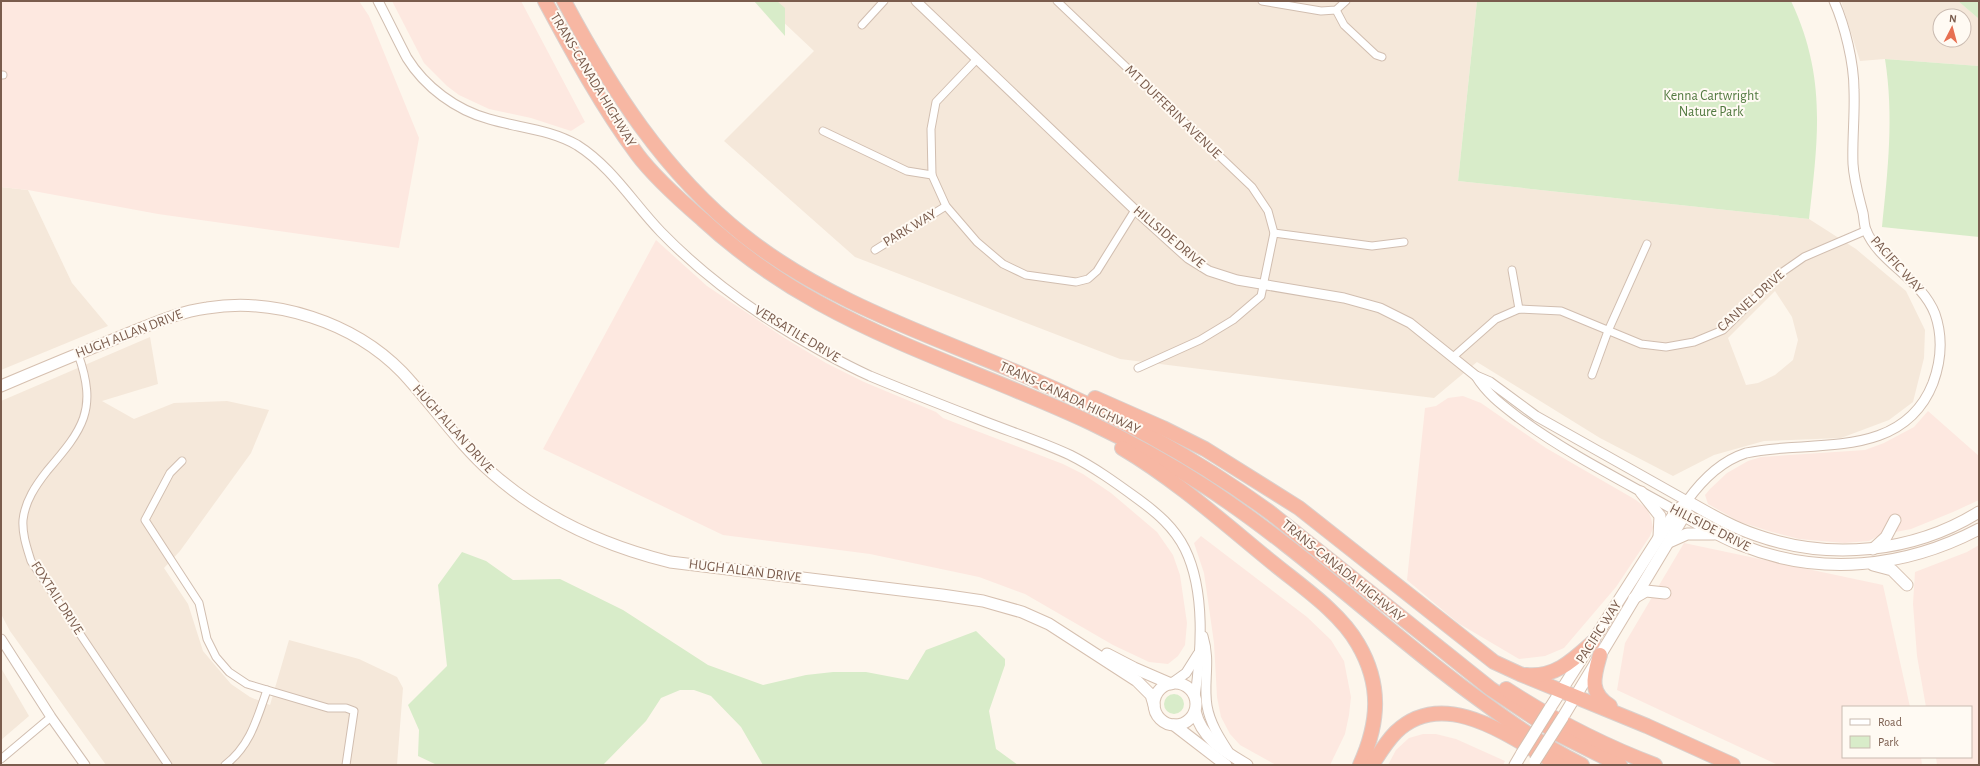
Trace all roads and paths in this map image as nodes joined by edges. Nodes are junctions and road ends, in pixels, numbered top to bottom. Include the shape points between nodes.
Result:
1 (378, 1) edge
2 (545, 1) edge
3 (564, 1) edge
4 (884, 1) edge
5 (916, 1) edge
6 (1057, 1) edge
7 (1262, 1) edge
8 (1346, 1) edge
9 (1834, 1) edge
10 (1336, 10) junction
11 (862, 25) dead end
12 (1382, 57) dead end
13 (977, 59) junction
14 (823, 131) dead end
15 (932, 176) junction
16 (946, 206) junction
17 (1135, 210) junction
18 (1866, 230) junction
19 (1274, 233) junction
20 (1404, 242) dead end
21 (1647, 244) dead end
22 (875, 250) dead end
23 (1512, 270) dead end
24 (1263, 285) junction
25 (1519, 309) junction
26 (1608, 331) junction
27 (78, 354) junction
28 (1453, 357) junction
29 (1138, 368) dead end
30 (1020, 374) junction
31 (1592, 375) dead end
32 (1476, 376) junction
33 (1, 386) edge
34 (1053, 406) junction
35 (182, 461) dead end
36 (1641, 492) junction
37 (1688, 501) junction
38 (1979, 512) edge
39 (1680, 514) junction
40 (1895, 520) dead end
41 (1979, 529) edge
42 (1718, 534) junction
43 (1663, 541) junction
44 (1872, 549) junction
45 (1866, 564) junction
46 (1652, 568) junction
47 (1907, 585) dead end
48 (1634, 598) junction
49 (1201, 629) junction
50 (1, 639) edge
51 (1428, 639) junction
52 (1076, 641) junction
53 (1592, 642) junction
54 (1200, 650) junction
55 (1600, 654) junction
56 (1520, 674) junction
57 (1172, 684) junction
58 (267, 690) junction
59 (1562, 691) junction
60 (1576, 696) junction
61 (1195, 697) junction
62 (1154, 705) junction
63 (1195, 711) junction
64 (51, 717) junction
65 (1174, 725) junction
66 (1648, 726) junction
67 (1, 759) edge
68 (1229, 760) edge
69 (1534, 763) edge
70 (86, 765) edge
71 (168, 765) edge
72 (225, 765) edge
73 (346, 765) edge
74 (1247, 765) edge
75 (1360, 765) edge
76 (1372, 765) edge
77 (1515, 765) edge
78 (1559, 765) edge
79 (1582, 765) edge
80 (1620, 765) edge
81 (1655, 765) edge
82 (1733, 765) edge

1 - 49 street, VERSATILE DRIVE via 408,59 442,96 470,113 544,130 589,153 612,173 645,215 692,262 729,292 779,326 867,374 1069,455 1117,484 1157,514 1176,534 1189,559 1194,574
2 - 34 highway, TRANS-CANADA HIGHWAY via 601,99 638,156 684,204 736,249 776,278 821,304 899,342
3 - 30 highway, TRANS-CANADA HIGHWAY via 615,92 655,146 694,190 743,235 828,290
4 - 11 street
5 - 13 street, HILLSIDE DRIVE
6 - 19 street, MT DUFFERIN AVENUE via 1252,187 1268,211
7 - 10 street via 1321,11
8 - 10 street
9 - 18 street, PACIFIC WAY via 1848,46 1853,81 1853,165
10 - 12 street via 1344,25 1376,55
13 - 15 street via 936,102 931,129
13 - 17 street, HILLSIDE DRIVE
14 - 15 street via 907,171
15 - 16 street
16 - 17 street via 977,242 1003,264 1026,275 1076,282 1088,279 1098,271
16 - 22 street, PARK WAY
17 - 24 street, HILLSIDE DRIVE via 1188,258 1209,271
18 - 26 street, CANNEL DRIVE via 1804,257 1781,273 1723,330 1694,342 1666,347 1641,344
18 - 37 street, PACIFIC WAY via 1880,250 1919,288 1935,315 1939,332 1939,362 1924,400 1897,428 1883,435 1863,441 1762,450 1722,464 1701,483
19 - 20 street via 1372,246
19 - 24 street
21 - 26 street
23 - 25 street
24 - 28 street, HILLSIDE DRIVE via 1344,298 1380,308 1410,322
24 - 29 street via 1261,296 1233,320 1200,340
25 - 26 street, CANNEL DRIVE via 1561,310
25 - 28 street, CANNEL DRIVE via 1496,318
26 - 31 street
27 - 33 main road, HUGH ALLAN DRIVE
27 - 52 main road, HUGH ALLAN DRIVE via 175,314 203,308 252,306 295,312 333,325 368,345 401,371 473,454 493,473 538,507 587,534 640,555 670,562 983,601 1022,612 1049,624
27 - 71 street, FOXTAIL DRIVE via 86,383 87,402 83,422 73,440 38,482 28,501 24,537 31,561
28 - 32 street, HILLSIDE DRIVE
30 - 51 highway, TRANS-CANADA HIGHWAY via 1120,419 1229,483 1272,514
30 - 56 highway via 1083,393 1125,410 1234,466 1298,508 1494,662
32 - 36 street, HILLSIDE DRIVE via 1484,390 1530,426
32 - 37 street, HILLSIDE DRIVE via 1490,382 1558,429
34 - 75 highway via 1086,430 1121,448 1168,478 1317,600 1351,633 1368,664 1375,697 1372,735
34 - 79 highway, TRANS-CANADA HIGHWAY via 1154,454 1226,501 1485,704 1552,750
35 - 58 street via 170,473 145,520 199,602 207,639 216,657 229,672 247,684
36 - 39 street, HILLSIDE DRIVE
36 - 43 main road via 1660,516
37 - 39 main road, PACIFIC WAY
37 - 44 main road, HILLSIDE DRIVE via 1738,528 1772,540 1825,550
38 - 44 main road, HILLSIDE DRIVE via 1936,534
39 - 42 main road, HILLSIDE DRIVE
39 - 43 main road, PACIFIC WAY
40 - 44 main road via 1886,537
41 - 45 main road, HILLSIDE DRIVE via 1924,552
42 - 43 main road via 1687,534
42 - 45 main road, HILLSIDE DRIVE via 1752,549 1786,559 1825,564
43 - 46 main road, PACIFIC WAY
43 - 53 main road, PACIFIC WAY
45 - 47 main road via 1892,570
46 - 48 main road, PACIFIC WAY
46 - 48 main road via 1652,583 1665,594 1646,592
48 - 55 main road, PACIFIC WAY
49 - 54 street, VERSATILE DRIVE
49 - 68 street via 1208,650 1207,705
50 - 64 street
51 - 80 highway, TRANS-CANADA HIGHWAY via 1520,710 1560,735
51 - 81 highway via 1469,661 1507,689 1566,726
52 - 57 main road, HUGH ALLAN DRIVE via 1094,646 1134,668
52 - 62 main road, HUGH ALLAN DRIVE via 1137,681 1151,695
53 - 56 highway via 1573,660 1555,672 1538,676
53 - 59 main road, PACIFIC WAY
54 - 57 street, VERSATILE DRIVE via 1186,673
54 - 61 street, VERSATILE DRIVE
55 - 60 main road, PACIFIC WAY
55 - 66 highway via 1594,680 1597,695 1602,701
56 - 59 highway
57 - 61 main road via 1183,685
57 - 62 main road via 1161,689
58 - 72 street via 254,728 245,745
58 - 73 street via 328,708 346,708 354,711
59 - 60 highway
59 - 77 main road, PACIFIC WAY, bridge
60 - 66 highway
60 - 69 main road, PACIFIC WAY, bridge
61 - 63 main road
62 - 65 main road via 1162,721
63 - 65 main road via 1187,722
63 - 68 main road via 1200,728
64 - 67 street
64 - 70 street
65 - 68 main road
66 - 82 highway
68 - 74 main road
76 - 78 highway via 1401,727 1426,715 1442,713 1463,716 1483,723

